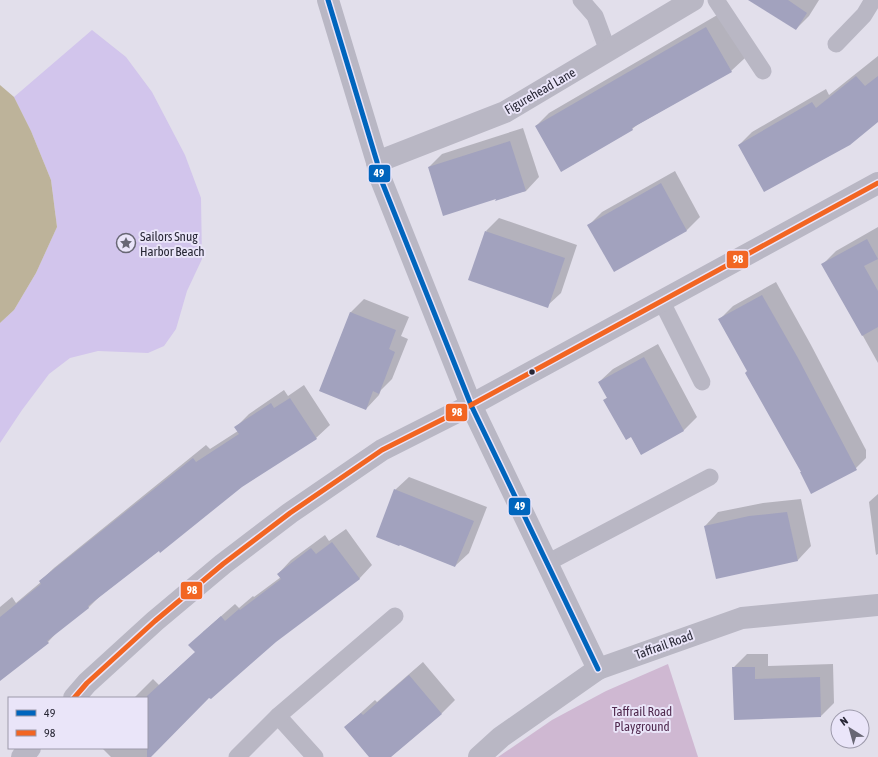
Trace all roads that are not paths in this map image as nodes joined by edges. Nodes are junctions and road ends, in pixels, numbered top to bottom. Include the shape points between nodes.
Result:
1 (328, 0) edge
2 (581, 0) edge
3 (693, 0) edge
4 (716, 0) edge
5 (874, 0) edge
6 (878, 2) edge
7 (836, 44) dead end
8 (608, 51) junction
9 (763, 71) dead end
10 (377, 162) junction
11 (878, 183) edge
12 (662, 302) junction
13 (702, 382) dead end
14 (472, 405) junction
15 (710, 478) dead end
16 (547, 563) junction
17 (878, 605) edge
18 (395, 616) dead end
19 (598, 669) junction
20 (75, 697) edge
21 (278, 716) junction
22 (29, 749) edge
23 (22, 757) edge
24 (238, 757) edge
25 (315, 757) edge
26 (479, 757) edge

1 - 10 street
2 - 8 lane via 595,16
3 - 8 street, Figurehead Lane
4 - 9 lane
5 - 6 lane
5 - 7 lane via 864,15
8 - 10 street, Figurehead Lane via 505,112
10 - 14 street via 380,177
11 - 12 street
12 - 13 lane
12 - 14 street
14 - 16 street
14 - 20 street via 382,450 290,513 222,564 155,621
15 - 16 lane
16 - 19 street
17 - 19 street, Taffrail Road via 742,618
18 - 21 lane
19 - 26 street, Taffrail Road via 501,737
21 - 24 lane
21 - 25 lane
22 - 23 street

